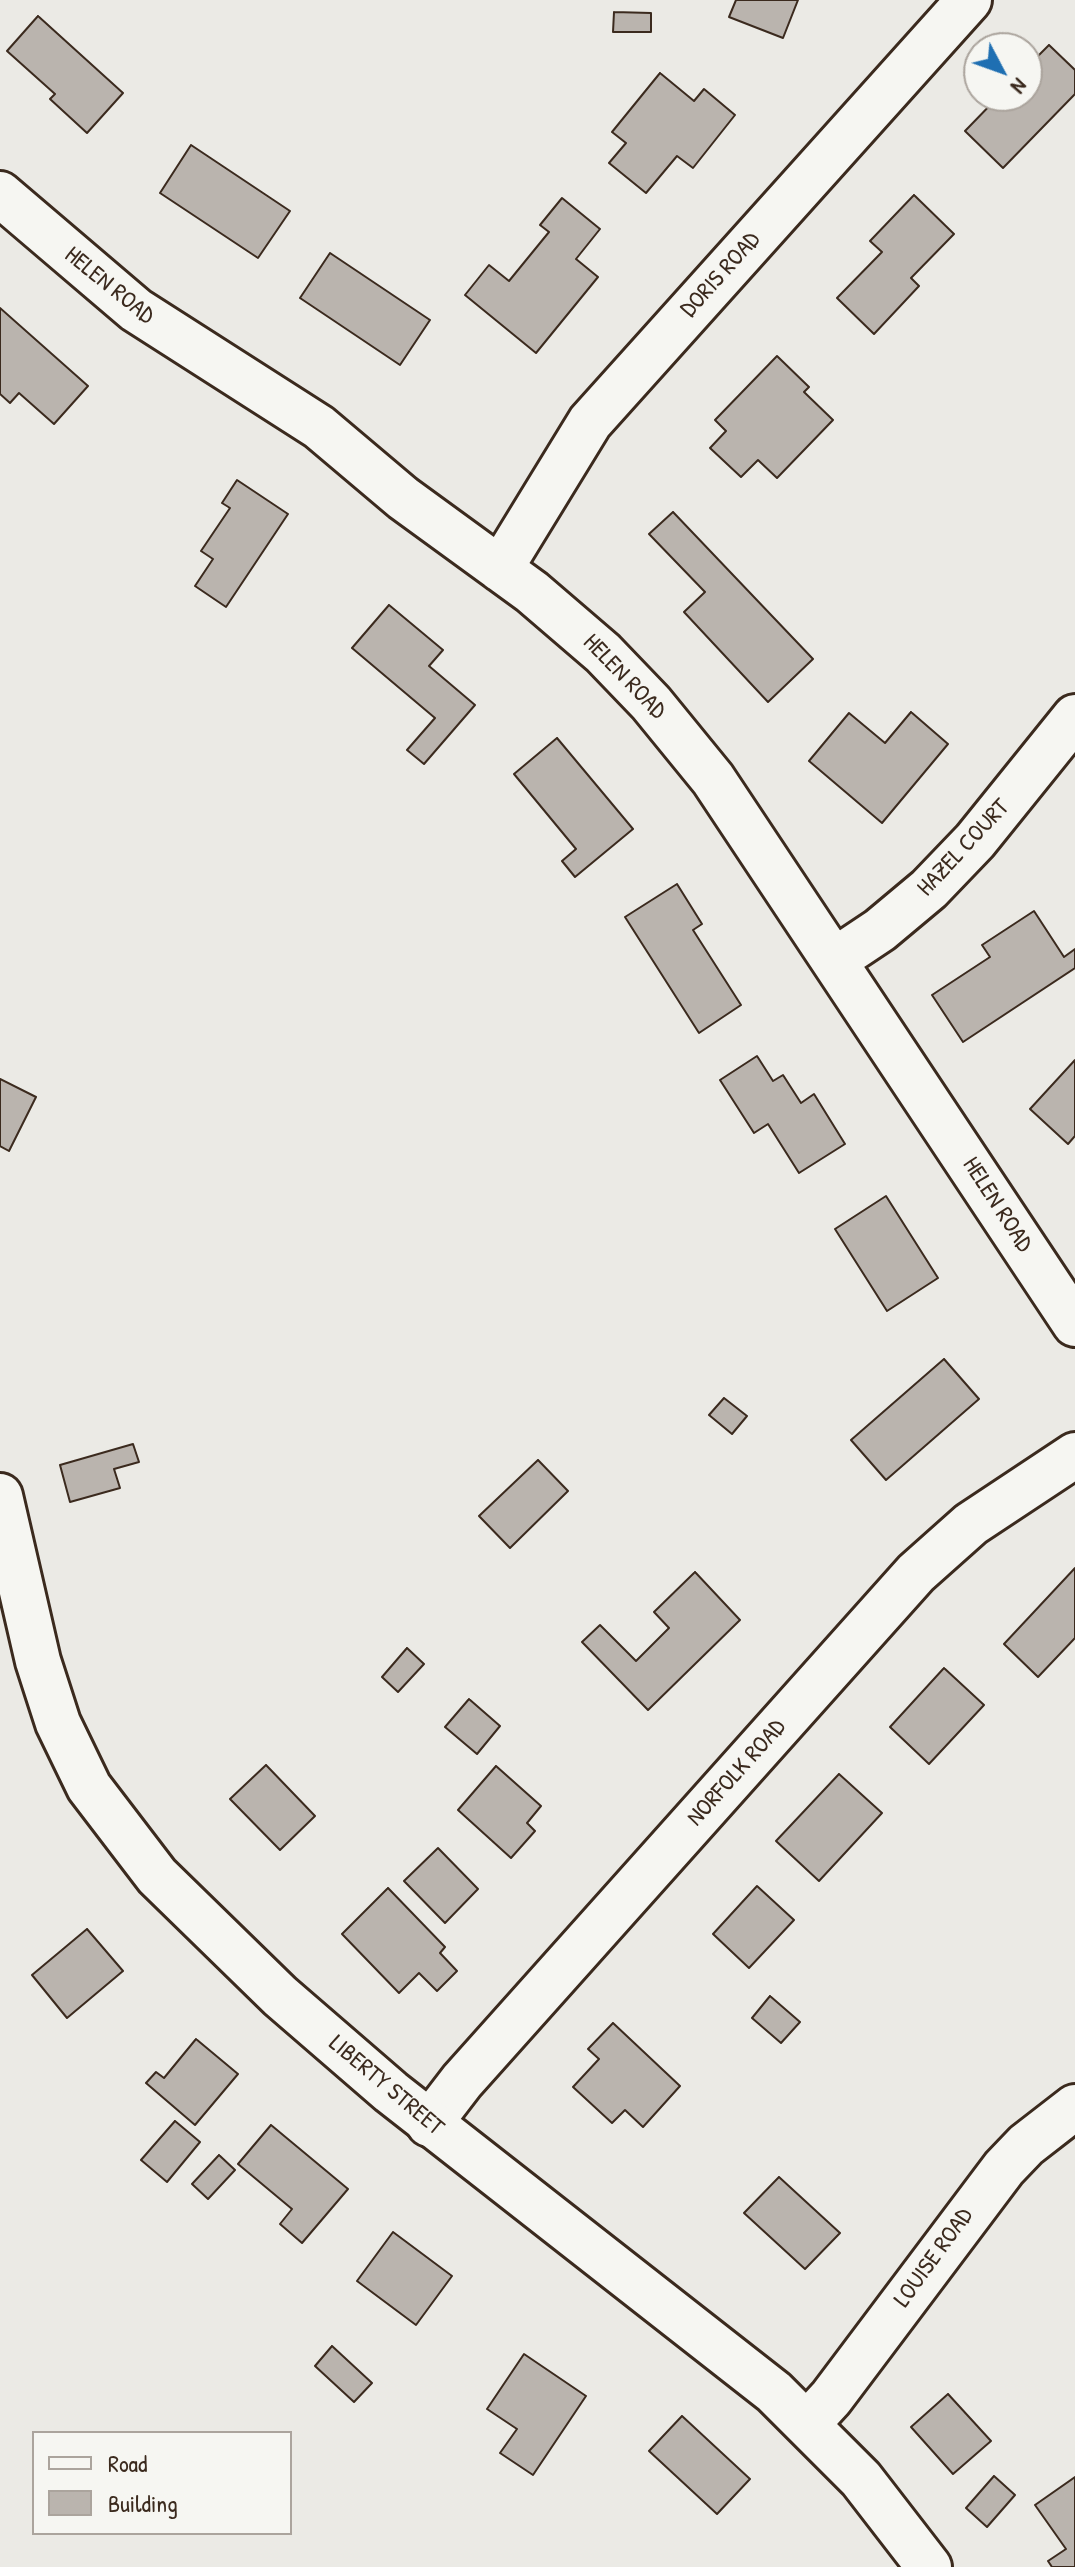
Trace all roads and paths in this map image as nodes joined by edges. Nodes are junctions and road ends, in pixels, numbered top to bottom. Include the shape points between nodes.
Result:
1 (969, 0) edge
2 (0, 194) edge
3 (500, 569) junction
4 (1075, 717) edge
5 (835, 960) junction
6 (1075, 1324) edge
7 (1075, 1455) edge
8 (0, 1496) edge
9 (1075, 2107) edge
10 (429, 2124) junction
11 (808, 2423) junction
12 (929, 2567) edge

1 - 3 street, DORIS ROAD via 590,422
2 - 3 street, HELEN ROAD via 136,310 319,427 403,498
3 - 5 street, HELEN ROAD via 579,631 673,728
4 - 5 street, HAZEL COURT via 975,841 929,889
5 - 6 street, HELEN ROAD
7 - 10 street, NORFOLK ROAD via 971,1524 916,1573
8 - 10 street, LIBERTY STREET via 48,1693 89,1787 140,1857 201,1923
9 - 11 street, LOUISE ROAD via 1004,2168
10 - 11 street, LIBERTY STREET
11 - 12 street, LIBERTY STREET via 861,2479

